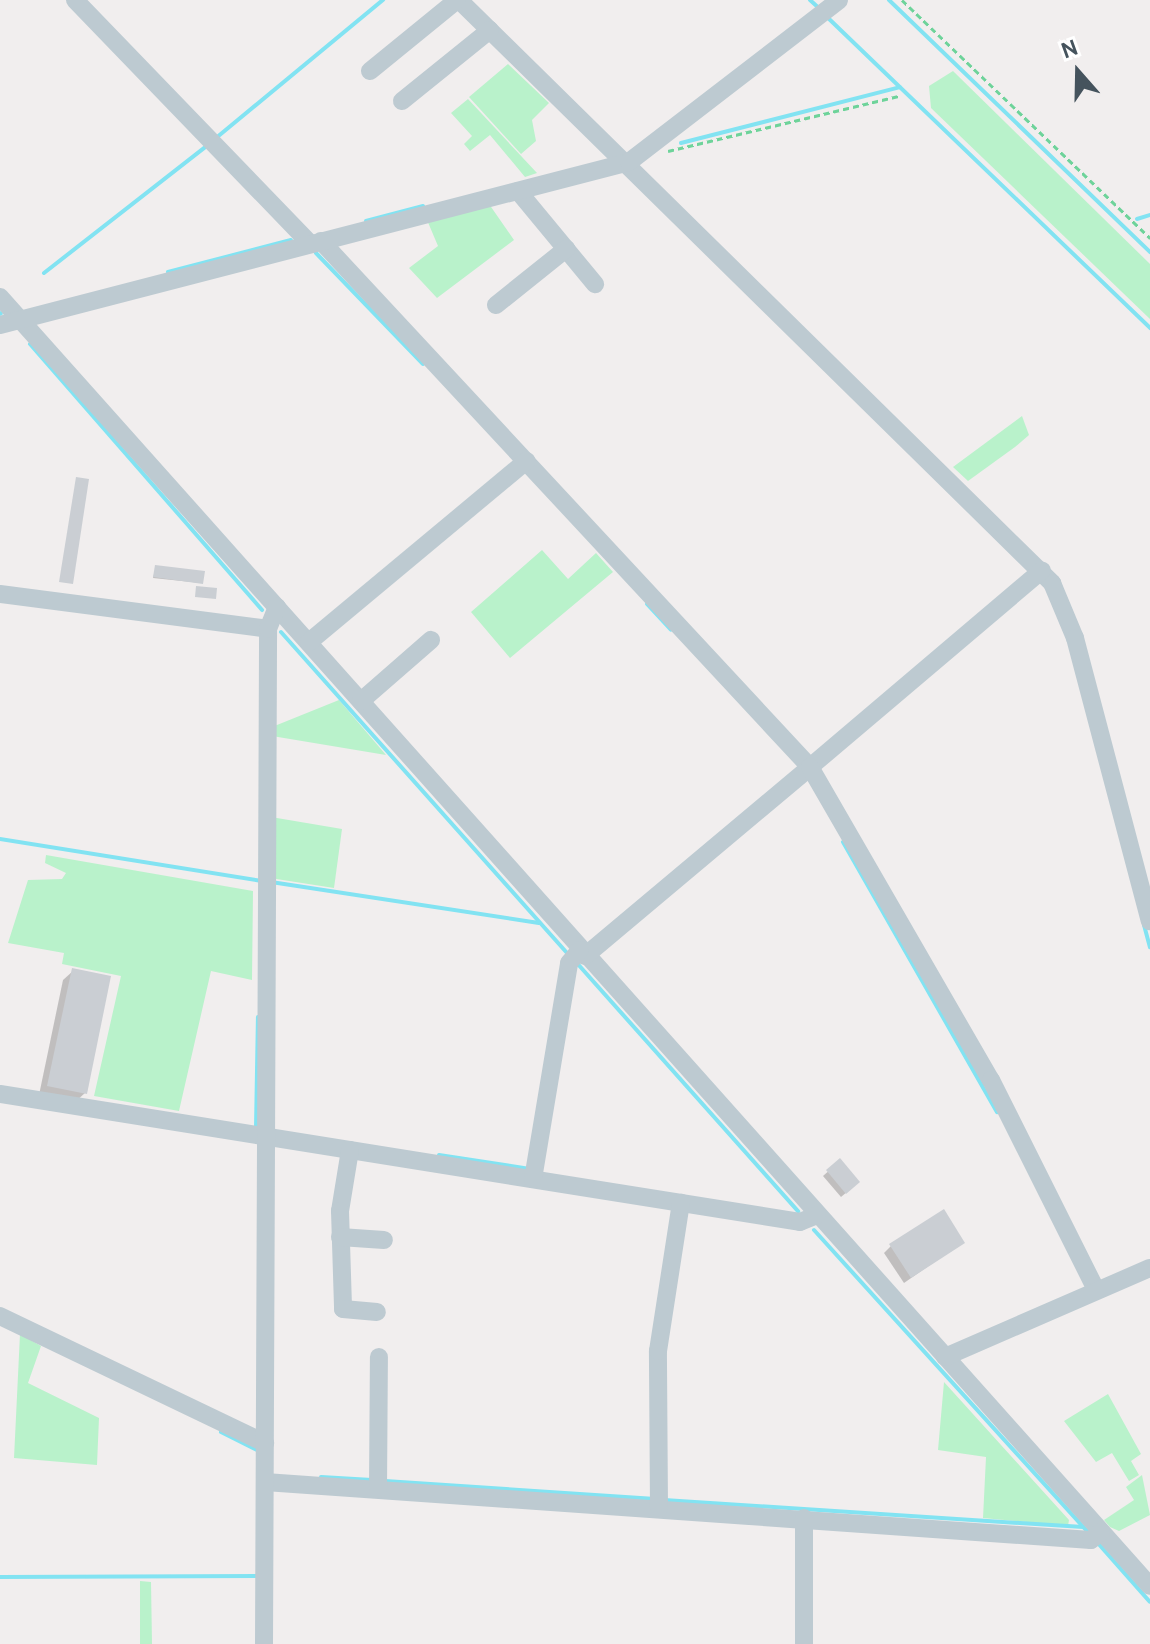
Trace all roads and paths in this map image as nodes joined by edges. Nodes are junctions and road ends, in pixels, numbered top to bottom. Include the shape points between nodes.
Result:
1 (75, 0) edge
2 (458, 0) edge
3 (902, 0) edge
4 (480, 7) edge
5 (829, 9) edge
6 (490, 30) junction
7 (370, 71) dead end
8 (899, 96) dead end
9 (402, 101) dead end
10 (653, 150) junction
11 (629, 162) junction
12 (518, 191) junction
13 (1150, 238) edge
14 (316, 242) junction
15 (566, 249) junction
16 (595, 284) dead end
17 (0, 297) edge
18 (496, 305) dead end
19 (22, 320) junction
20 (0, 325) edge
21 (521, 465) junction
22 (1038, 573) junction
23 (0, 594) edge
24 (277, 607) junction
25 (263, 630) junction
26 (431, 640) dead end
27 (309, 642) junction
28 (361, 701) junction
29 (810, 767) junction
30 (1150, 921) edge
31 (583, 953) junction
32 (0, 1094) edge
33 (264, 1136) junction
34 (350, 1150) junction
35 (533, 1179) junction
36 (681, 1203) junction
37 (817, 1215) junction
38 (340, 1237) junction
39 (384, 1240) dead end
40 (1150, 1268) edge
41 (1092, 1291) junction
42 (377, 1312) dead end
43 (0, 1316) edge
44 (379, 1357) dead end
45 (945, 1357) junction
46 (265, 1443) junction
47 (265, 1482) junction
48 (378, 1489) junction
49 (659, 1502) junction
50 (804, 1518) junction
51 (1096, 1536) junction
52 (1150, 1586) edge
53 (264, 1644) edge
54 (804, 1644) edge

1 - 14 street
2 - 4 street
2 - 7 street
3 - 13 path
4 - 6 street
5 - 10 street
6 - 9 street
6 - 11 street
8 - 10 path via 674,152
10 - 11 street
11 - 12 street
11 - 22 street
12 - 14 street
12 - 15 street
14 - 19 street
14 - 21 street
15 - 16 street
15 - 18 street
17 - 19 street
19 - 20 street
19 - 24 street
21 - 27 street
21 - 29 street
22 - 29 street
22 - 30 street via 1075,638
23 - 25 street
24 - 25 street
24 - 27 street
25 - 33 street
26 - 28 street
27 - 28 street
28 - 31 street
29 - 31 street
29 - 41 street via 991,1080
31 - 35 street via 569,963
31 - 37 street
32 - 33 street
33 - 34 street
33 - 46 street
34 - 35 street
34 - 38 street
35 - 36 street
36 - 37 street via 800,1222
36 - 49 street via 658,1351
37 - 45 street
38 - 39 street
38 - 42 street via 343,1309
40 - 41 street
41 - 45 street
43 - 46 street
44 - 48 street
45 - 51 street
46 - 47 street
47 - 48 street
47 - 53 street
48 - 49 street
49 - 50 street
50 - 51 street
50 - 54 street
51 - 52 street

